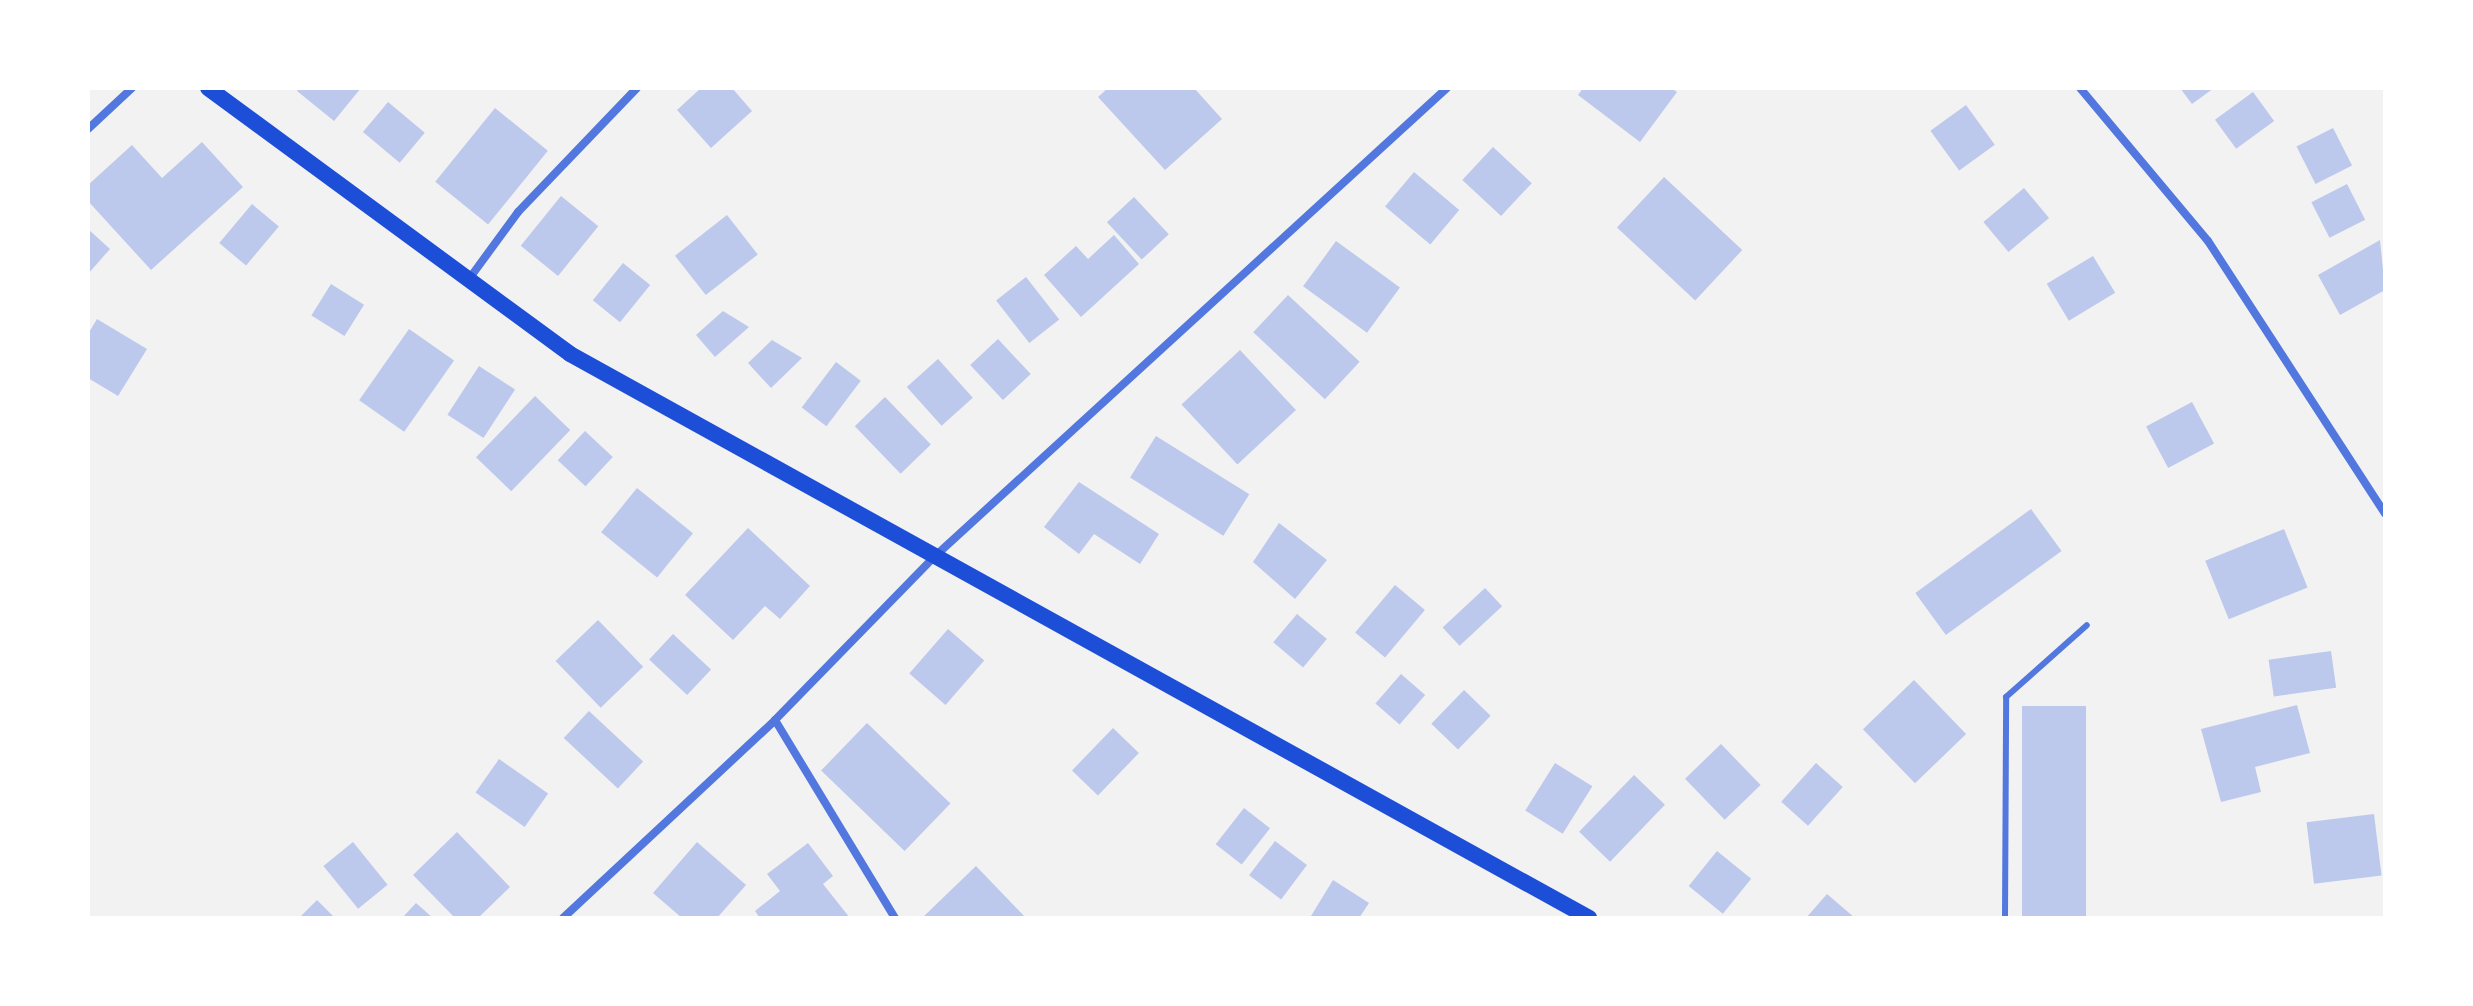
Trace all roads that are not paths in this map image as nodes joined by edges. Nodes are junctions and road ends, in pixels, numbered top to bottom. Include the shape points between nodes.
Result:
1 (132, 88) edge
2 (208, 88) edge
3 (637, 88) edge
4 (1447, 88) edge
5 (2080, 88) edge
6 (88, 129) edge
7 (468, 279) junction
8 (2385, 514) edge
9 (933, 558) junction
10 (2087, 625) dead end
11 (775, 720) junction
12 (563, 918) edge
13 (895, 918) edge
14 (1589, 918) edge
15 (2005, 918) edge

1 - 6 street
2 - 7 main road
3 - 7 street via 518,212
4 - 9 street
5 - 8 street via 2208,241
7 - 9 main road via 570,354
9 - 11 street
9 - 14 main road
10 - 15 lane via 2006,697
11 - 12 street
11 - 13 street

